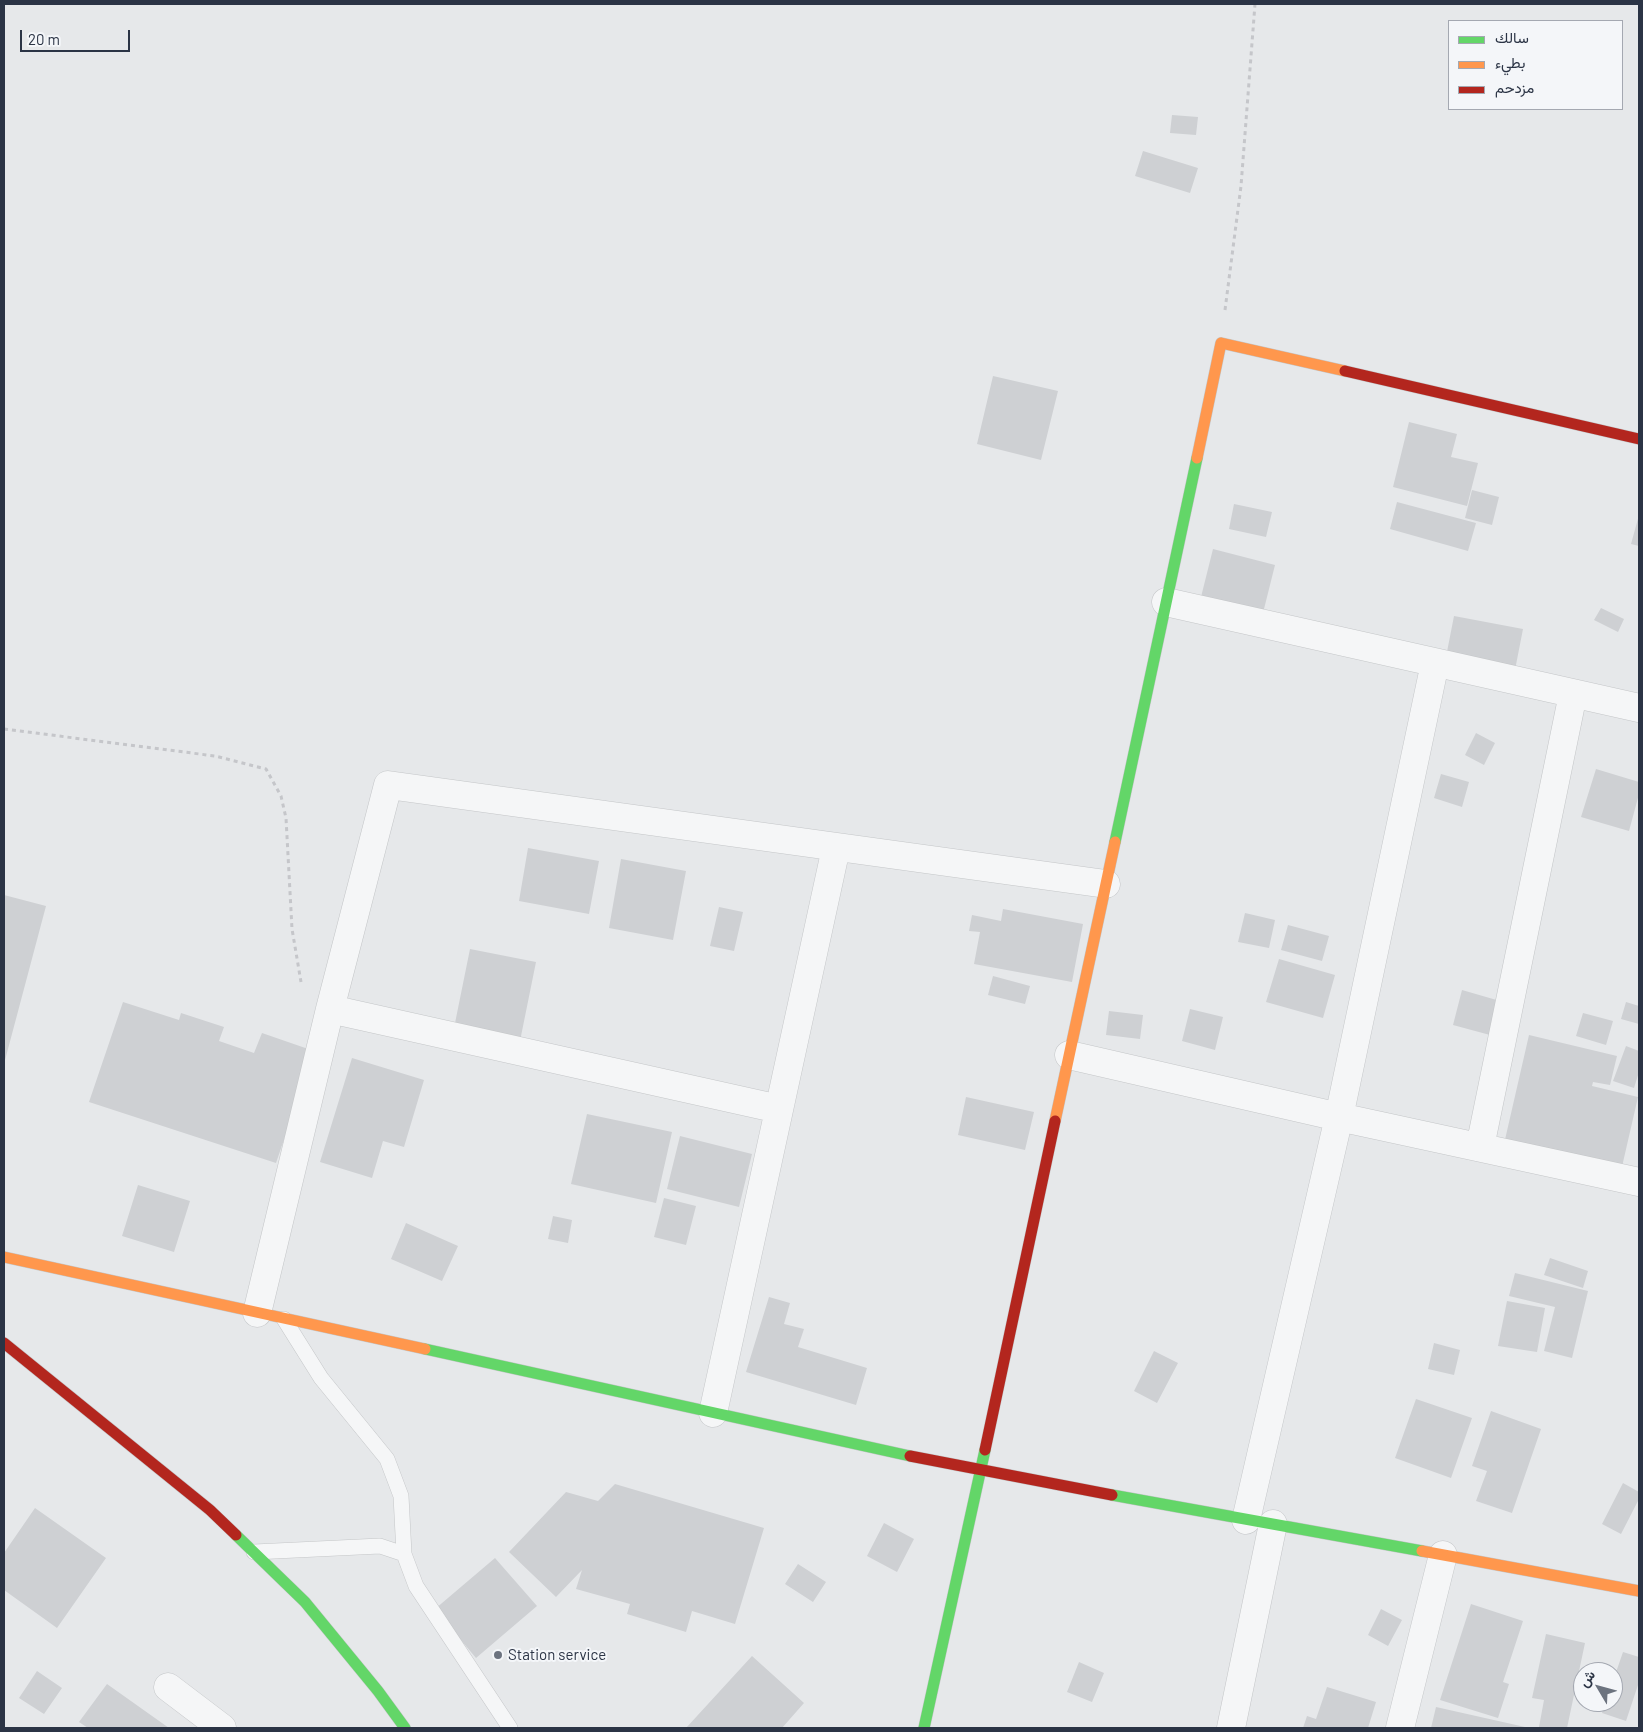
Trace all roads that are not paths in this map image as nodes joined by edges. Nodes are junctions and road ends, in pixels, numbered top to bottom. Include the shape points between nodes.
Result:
1 (1639, 439) edge
2 (1166, 602) junction
3 (1435, 663) junction
4 (1574, 694) junction
5 (1639, 708) edge
6 (836, 848) junction
7 (1106, 884) junction
8 (330, 1009) junction
9 (1069, 1055) junction
10 (779, 1109) junction
11 (1339, 1117) junction
12 (1480, 1147) junction
13 (1639, 1182) edge
14 (4, 1257) edge
15 (257, 1312) junction
16 (284, 1319) junction
17 (4, 1343) edge
18 (713, 1413) junction
19 (981, 1471) junction
20 (1246, 1520) junction
21 (1273, 1524) junction
22 (254, 1552) junction
23 (404, 1554) junction
24 (1443, 1555) junction
25 (1639, 1591) edge
26 (168, 1687) dead end
27 (222, 1728) edge
28 (406, 1728) edge
29 (510, 1728) edge
30 (924, 1728) edge
31 (1231, 1728) edge
32 (1400, 1728) edge

1 - 2 street via 1221,343
2 - 3 street
2 - 7 street
3 - 4 street
3 - 11 street
4 - 5 street
4 - 12 street
6 - 7 street
6 - 8 street via 388,785
6 - 10 street
7 - 9 street
8 - 10 street
8 - 15 street
9 - 11 street
9 - 19 street
10 - 18 street
11 - 12 street
11 - 20 street
12 - 13 street
14 - 15 street
15 - 16 street
16 - 18 street
16 - 23 lane via 321,1378 387,1459 401,1496
17 - 22 street via 210,1510
18 - 19 street
19 - 20 street
19 - 30 street
20 - 21 street
21 - 24 street
21 - 31 street
22 - 23 lane via 380,1546
22 - 28 street via 305,1602
23 - 29 lane via 416,1586
24 - 25 street
24 - 32 street
26 - 27 street

